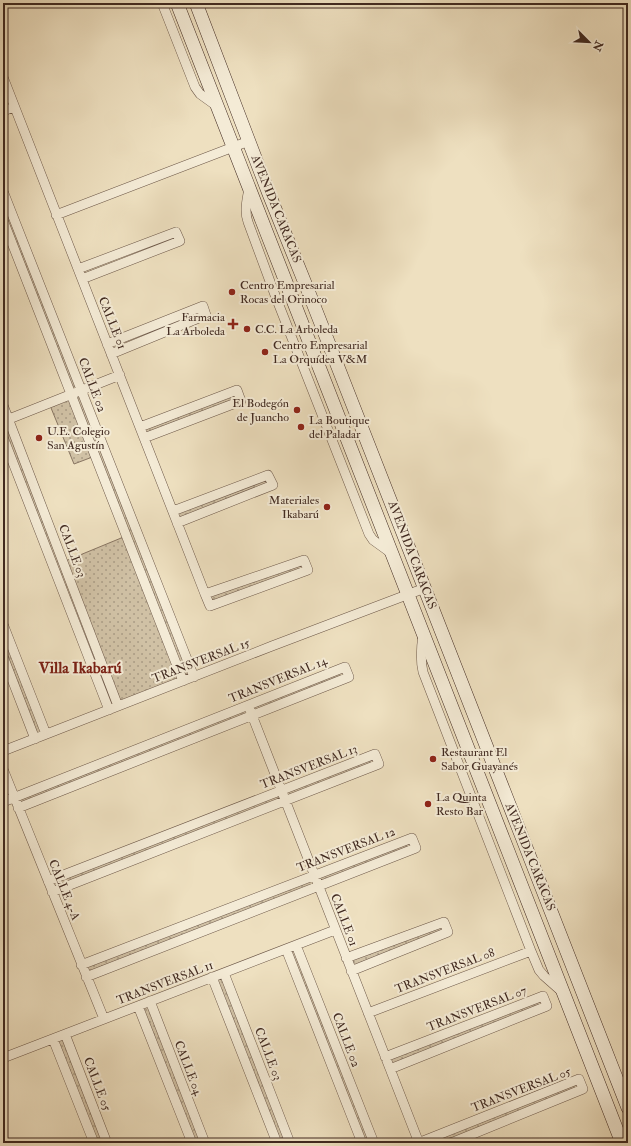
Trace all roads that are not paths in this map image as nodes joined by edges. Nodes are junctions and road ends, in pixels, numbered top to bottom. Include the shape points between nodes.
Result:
1 (162, 3) edge
2 (177, 3) edge
3 (196, 3) edge
4 (3, 77) edge
5 (14, 106) junction
6 (218, 107) junction
7 (3, 111) edge
8 (249, 140) junction
9 (233, 146) junction
10 (3, 191) edge
11 (56, 215) junction
12 (3, 220) edge
13 (28, 255) junction
14 (18, 260) junction
15 (78, 269) junction
16 (82, 279) junction
17 (107, 344) junction
18 (64, 346) junction
19 (54, 351) junction
20 (111, 354) junction
21 (120, 375) junction
22 (81, 390) junction
23 (71, 395) junction
24 (3, 405) edge
25 (6, 420) edge
26 (140, 427) junction
27 (3, 437) edge
28 (144, 438) junction
29 (173, 511) junction
30 (177, 523) junction
31 (137, 532) junction
32 (126, 536) junction
33 (63, 563) junction
34 (53, 567) junction
35 (425, 588) junction
36 (205, 594) junction
37 (408, 595) junction
38 (3, 624) edge
39 (173, 625) junction
40 (163, 630) junction
41 (423, 634) junction
42 (3, 656) edge
43 (194, 677) junction
44 (183, 681) junction
45 (248, 705) junction
46 (118, 706) junction
47 (109, 710) junction
48 (252, 715) junction
49 (179, 733) junction
50 (46, 734) junction
51 (35, 738) junction
52 (182, 743) junction
53 (3, 751) edge
54 (132, 751) junction
55 (135, 762) junction
56 (3, 769) edge
57 (75, 774) junction
58 (79, 784) junction
59 (281, 790) junction
60 (14, 798) junction
61 (285, 801) junction
62 (3, 802) edge
63 (18, 808) junction
64 (222, 813) junction
65 (226, 824) junction
66 (168, 835) junction
67 (171, 846) junction
68 (314, 875) junction
69 (48, 881) junction
70 (318, 886) junction
71 (52, 892) junction
72 (199, 920) junction
73 (335, 930) junction
74 (202, 931) junction
75 (296, 945) junction
76 (286, 949) junction
77 (531, 951) junction
78 (346, 958) junction
79 (81, 965) junction
80 (351, 971) junction
81 (224, 973) junction
82 (86, 977) junction
83 (212, 977) junction
84 (563, 993) junction
85 (150, 1001) junction
86 (138, 1006) junction
87 (368, 1014) junction
88 (104, 1019) junction
89 (65, 1034) junction
90 (53, 1039) junction
91 (250, 1040) junction
92 (239, 1044) junction
93 (385, 1057) junction
94 (3, 1058) edge
95 (390, 1069) junction
96 (348, 1077) junction
97 (338, 1080) junction
98 (276, 1106) junction
99 (628, 1108) edge
100 (265, 1111) junction
101 (200, 1130) junction
102 (190, 1139) edge
103 (94, 1143) edge
104 (107, 1143) edge
105 (205, 1143) edge
106 (277, 1143) edge
107 (290, 1143) edge
108 (362, 1143) edge
109 (374, 1143) edge
110 (418, 1143) edge
111 (451, 1143) edge
112 (622, 1143) edge

1 - 6 street via 195,87 200,94
2 - 6 street, AVENIDA CARACAS
3 - 8 street, AVENIDA CARACAS
4 - 5 street, CALLE 01
5 - 7 street
5 - 11 street, CALLE 01
6 - 9 street, AVENIDA CARACAS
8 - 9 street
8 - 35 street, AVENIDA CARACAS
9 - 11 street
9 - 37 street, AVENIDA CARACAS
10 - 13 street, CALLE 02
11 - 15 street, CALLE 01
12 - 14 street, CALLE 02
13 - 14 street
13 - 18 street, CALLE 02
14 - 19 street, CALLE 02
15 - 16 street, CALLE 01
15 - 16 street via 176,232 180,241
16 - 17 street, CALLE 01
17 - 20 street, CALLE 01
17 - 20 street via 202,306 204,310 206,315
18 - 19 street
18 - 22 street, CALLE 02
19 - 23 street, CALLE 02
20 - 21 street, CALLE 01
21 - 22 street
21 - 26 street, CALLE 01
22 - 23 street
22 - 31 street, CALLE 02
23 - 25 street
23 - 32 street, CALLE 02
24 - 25 street, CALLE 03
25 - 33 street, CALLE 03
26 - 28 street, CALLE 01
26 - 28 street via 237,390 241,400
27 - 34 street, CALLE 03
28 - 29 street, CALLE 01
29 - 30 street, CALLE 01
29 - 30 street via 268,475 273,485
30 - 36 street, CALLE 01
31 - 32 street
31 - 39 street, CALLE 02
32 - 40 street, CALLE 02
33 - 34 street
33 - 46 street, CALLE 03
34 - 47 street, CALLE 03
35 - 37 street, TRANSVERSAL 15
35 - 99 street, AVENIDA CARACAS
36 - 36 street, CALLE 01 via 210,606 308,570 304,560
37 - 41 street, AVENIDA CARACAS
37 - 43 street, TRANSVERSAL 15
38 - 50 street
39 - 40 street
39 - 43 street, CALLE 02
40 - 44 street, CALLE 02
41 - 77 street, AVENIDA CARACAS via 422,672
41 - 84 street, AVENIDA CARACAS
42 - 51 street
43 - 44 street, TRANSVERSAL 15
44 - 46 street, TRANSVERSAL 15
45 - 48 street, CALLE 01
45 - 48 street, TRANSVERSAL 14 via 345,667 348,677
45 - 49 street, TRANSVERSAL 14
46 - 47 street, TRANSVERSAL 15
47 - 50 street, TRANSVERSAL 15
48 - 52 street, TRANSVERSAL 14
48 - 59 street, CALLE 01
49 - 52 street
49 - 54 street, TRANSVERSAL 14
50 - 51 street, TRANSVERSAL 15
51 - 53 street, TRANSVERSAL 15
52 - 55 street, TRANSVERSAL 14
54 - 55 street
54 - 57 street, TRANSVERSAL 14
55 - 58 street, TRANSVERSAL 14
56 - 60 street, CALLE 4-A
57 - 58 street
57 - 60 street, TRANSVERSAL 14
58 - 63 street, TRANSVERSAL 14
59 - 61 street, CALLE 01
59 - 61 street, TRANSVERSAL 13 via 375,754 379,764
59 - 64 street, TRANSVERSAL 13
60 - 62 street, TRANSVERSAL 14
60 - 63 street, CALLE 4-A
61 - 65 street, TRANSVERSAL 13
61 - 68 street, CALLE 01
63 - 69 street, CALLE 4-A
64 - 65 street
64 - 66 street, TRANSVERSAL 13
65 - 67 street, TRANSVERSAL 13
66 - 67 street
66 - 69 street, TRANSVERSAL 13
67 - 71 street, TRANSVERSAL 13
68 - 70 street, CALLE 01
68 - 70 street, TRANSVERSAL 12 via 412,838 416,848
68 - 72 street, TRANSVERSAL 12
69 - 71 street, CALLE 4-A
70 - 73 street, CALLE 01
70 - 74 street, TRANSVERSAL 12
71 - 79 street, CALLE 4-A
72 - 74 street
72 - 79 street, TRANSVERSAL 12
73 - 75 street, TRANSVERSAL 11
73 - 78 street, CALLE 01
74 - 82 street, TRANSVERSAL 12
75 - 76 street, TRANSVERSAL 11
75 - 96 street, CALLE 02
76 - 81 street, TRANSVERSAL 11
76 - 97 street, CALLE 02
77 - 84 street, AVENIDA CARACAS via 539,970
77 - 87 street, TRANSVERSAL 08
78 - 80 street, CALLE 01
78 - 80 street via 444,922 448,932
79 - 82 street, CALLE 4-A
80 - 87 street, CALLE 01
81 - 83 street, TRANSVERSAL 11
81 - 91 street, CALLE 03
82 - 88 street, CALLE 4-A
83 - 85 street, TRANSVERSAL 11
83 - 92 street, CALLE 03
84 - 112 street, AVENIDA CARACAS
85 - 86 street, TRANSVERSAL 11
85 - 101 street, CALLE 04
86 - 88 street, TRANSVERSAL 11
86 - 102 street, CALLE 04
87 - 93 street, CALLE 01
88 - 89 street, TRANSVERSAL 11
89 - 90 street, TRANSVERSAL 11
89 - 104 street, CALLE 05
90 - 94 street, TRANSVERSAL 11
90 - 103 street, CALLE 05
91 - 92 street
91 - 98 street, CALLE 03
92 - 100 street, CALLE 03
93 - 95 street, CALLE 01
93 - 95 street, TRANSVERSAL 07 via 543,996 547,1006
95 - 110 street, CALLE 01
96 - 97 street
96 - 109 street, CALLE 02
97 - 108 street, CALLE 02
98 - 100 street
98 - 107 street, CALLE 03
100 - 106 street, CALLE 03
101 - 102 street
101 - 105 street, CALLE 04
110 - 111 street, TRANSVERSAL 05 via 579,1079 583,1089

